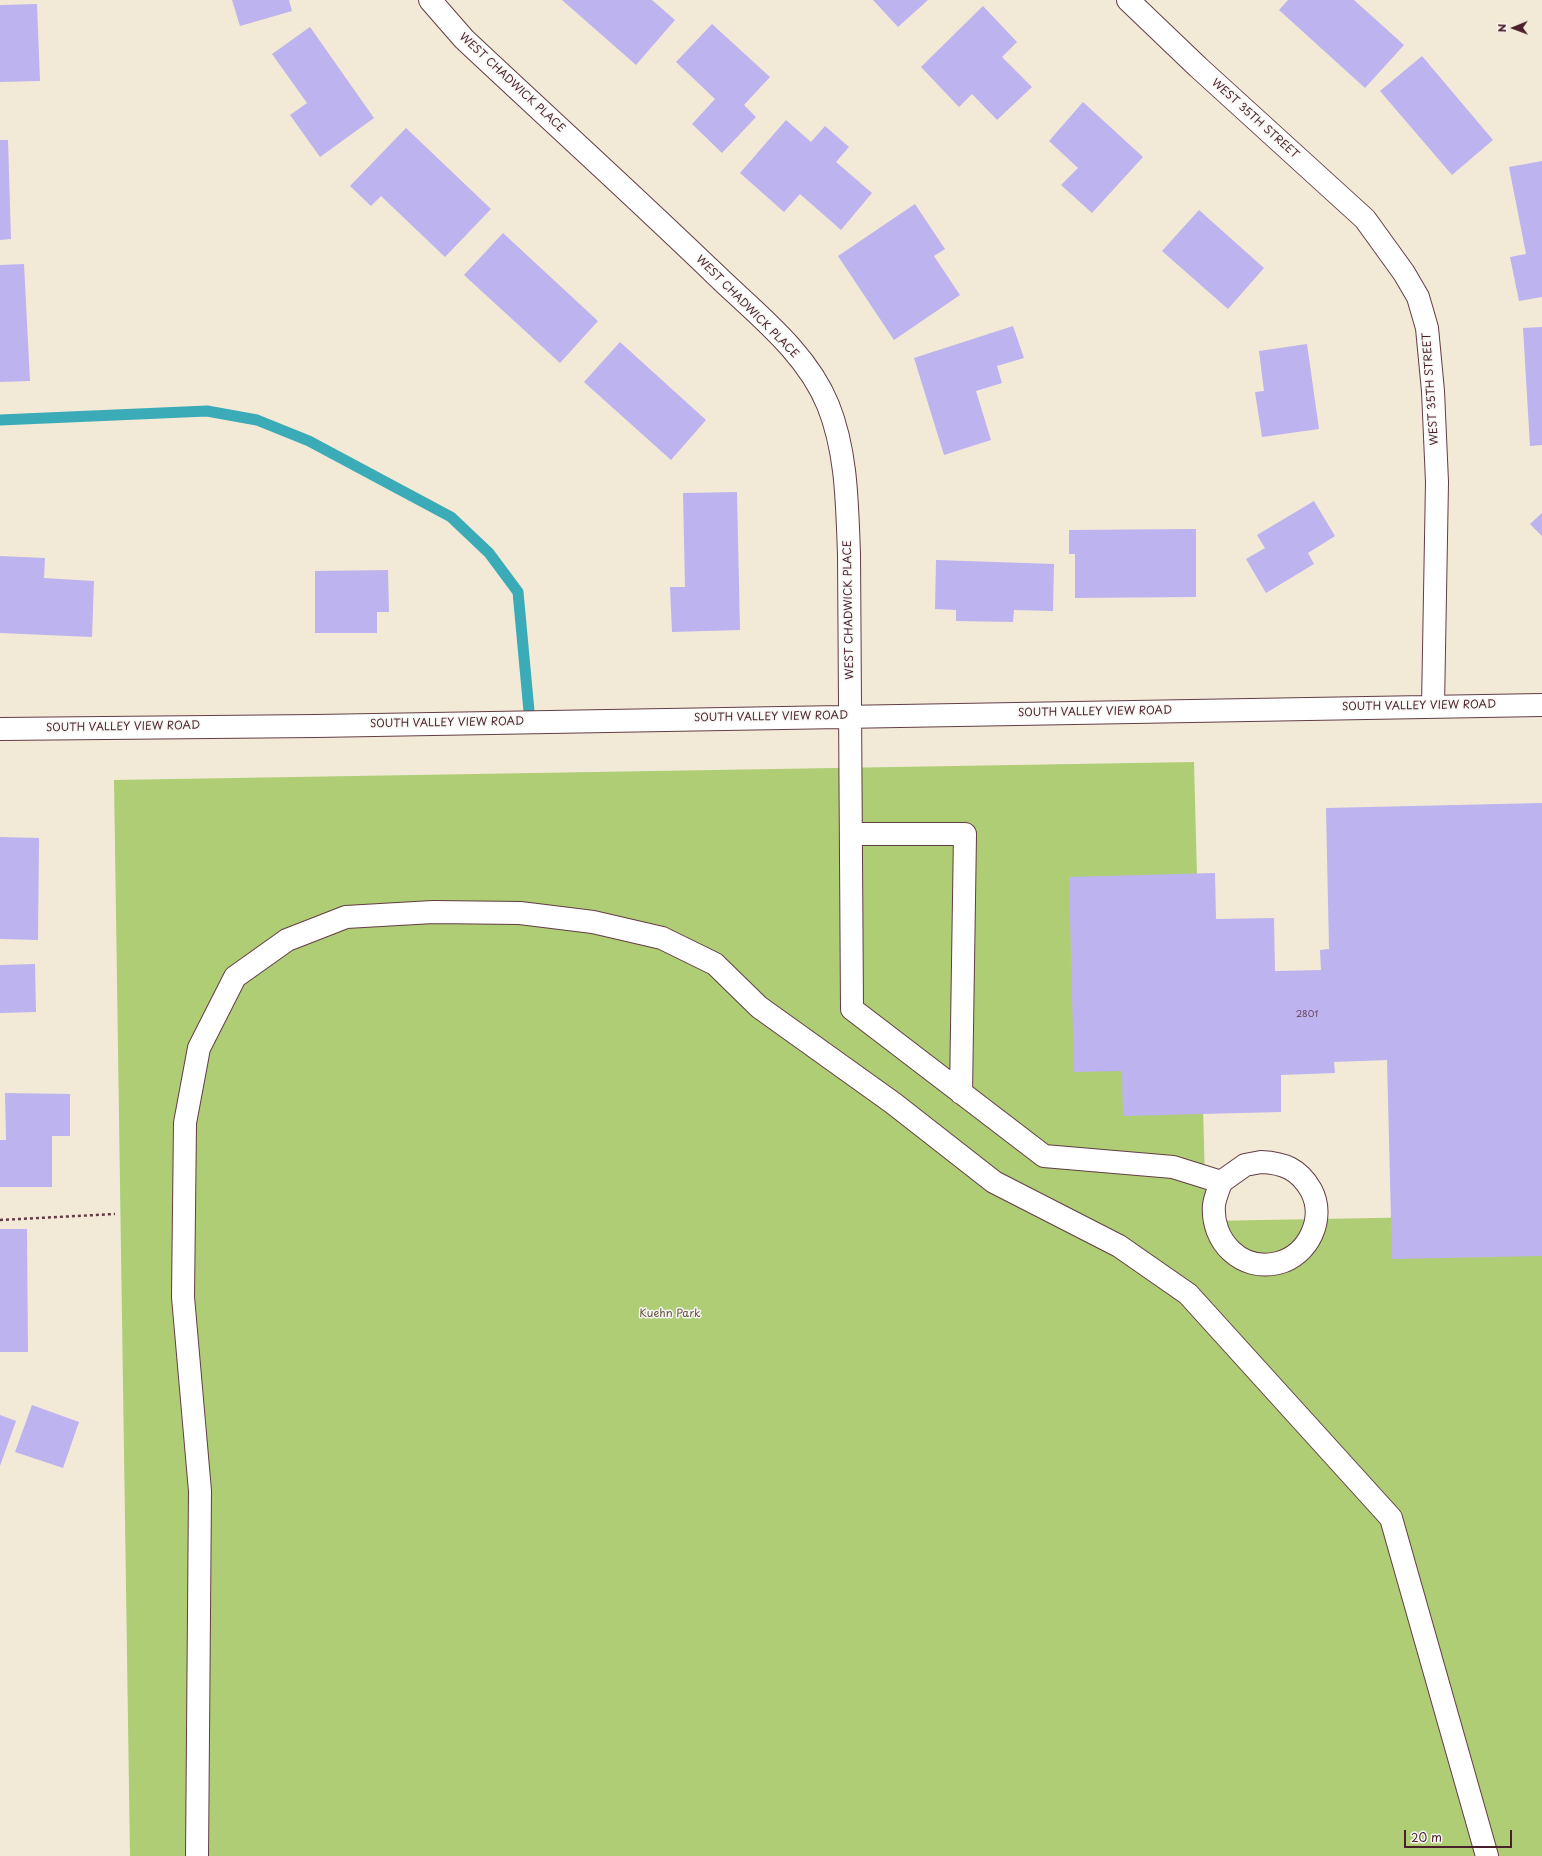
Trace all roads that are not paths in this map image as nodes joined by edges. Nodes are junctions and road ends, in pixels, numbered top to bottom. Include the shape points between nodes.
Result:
1 (430, 0) edge
2 (1128, 0) edge
3 (1542, 704) edge
4 (1433, 706) junction
5 (850, 716) junction
6 (0, 729) edge
7 (851, 834) junction
8 (961, 1092) junction
9 (1221, 1182) junction
10 (197, 1856) edge
11 (1486, 1856) edge

1 - 5 street, WEST CHADWICK PLACE via 464,39 789,345 813,376 828,405 840,444 846,481
2 - 4 street, WEST 35TH STREET via 1365,219 1418,297 1427,328 1437,482
3 - 4 street, SOUTH VALLEY VIEW ROAD
4 - 5 street, SOUTH VALLEY VIEW ROAD
5 - 6 street, SOUTH VALLEY VIEW ROAD
5 - 7 street, WEST CHADWICK PLACE
7 - 8 street, WEST CHADWICK PLACE via 852,1009
7 - 8 street via 965,834
8 - 9 street via 1044,1156 1174,1167
9 - 9 street via 1214,1204 1215,1221 1220,1238 1230,1251 1250,1262 1278,1263 1293,1256 1306,1245 1314,1230 1317,1213 1314,1196 1306,1181 1294,1170 1278,1163 1261,1162 1245,1165
10 - 11 street via 200,1491 183,1282 185,1123 198,1048 234,977 287,940 346,917 433,912 520,913 593,922 662,938 715,964 759,1007 892,1103 994,1182 1119,1246 1188,1294 1391,1518

